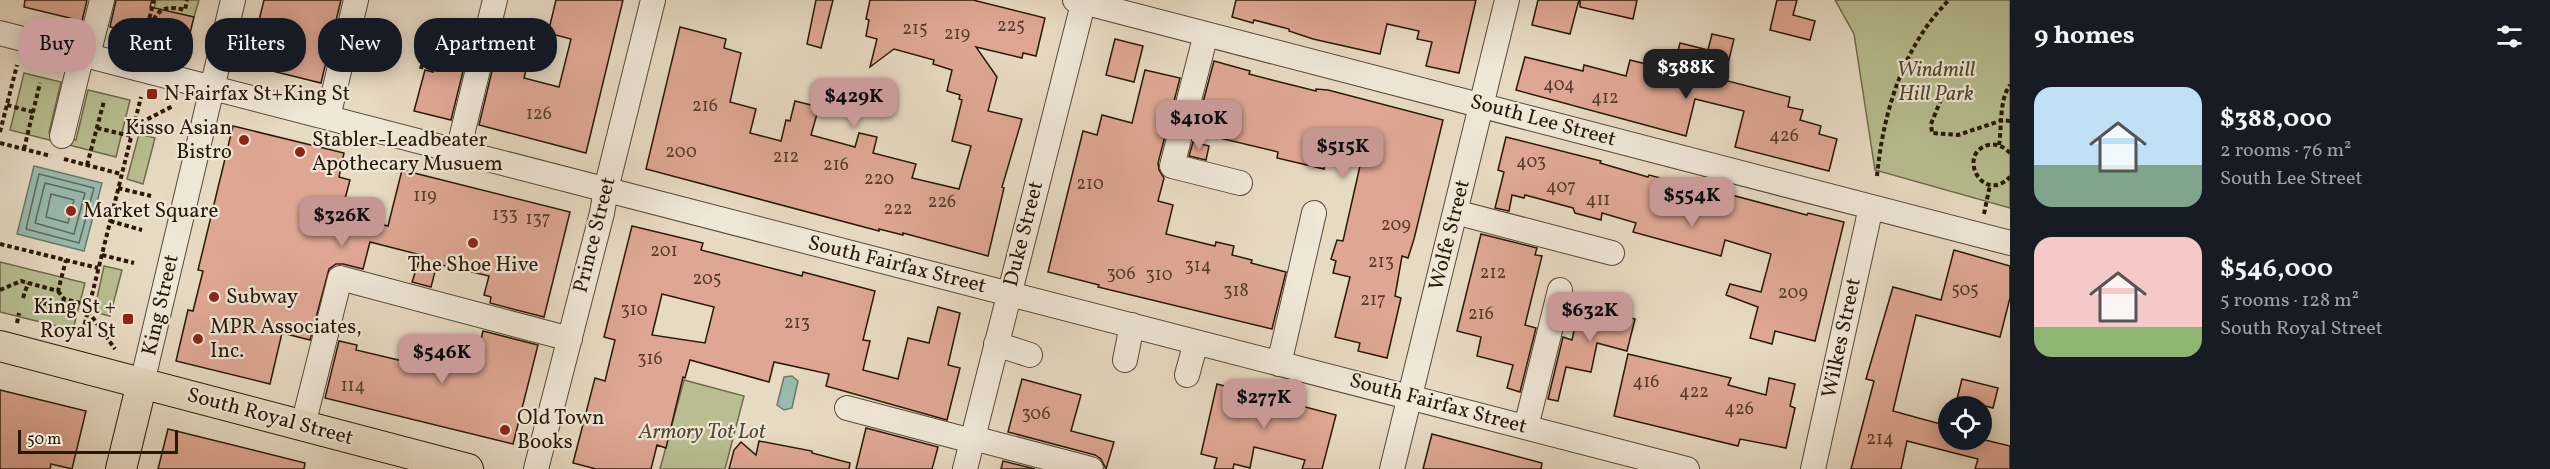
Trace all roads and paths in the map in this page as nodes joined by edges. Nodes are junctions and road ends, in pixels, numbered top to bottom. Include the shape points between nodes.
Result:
1 (102, 0) edge
2 (154, 0) edge
3 (187, 0) edge
4 (233, 0) edge
5 (356, 0) edge
6 (495, 0) edge
7 (653, 0) edge
8 (1507, 0) edge
9 (1949, 0) edge
10 (1080, 1) edge
11 (96, 19) edge
12 (0, 33) edge
13 (1206, 34) junction
14 (18, 38) edge
15 (96, 58) edge
16 (17, 64) dead end
17 (80, 72) edge
18 (40, 83) dead end
19 (2010, 86) edge
20 (212, 87) junction
21 (1944, 92) dead end
22 (141, 97) dead end
23 (104, 101) dead end
24 (7, 105) junction
25 (1481, 105) junction
26 (173, 106) dead end
27 (33, 112) junction
28 (328, 117) junction
29 (2002, 120) junction
30 (2010, 121) edge
31 (134, 126) junction
32 (97, 128) junction
33 (0, 132) edge
34 (62, 136) dead end
35 (131, 136) junction
36 (1999, 145) junction
37 (24, 149) dead end
38 (458, 151) junction
39 (2010, 153) edge
40 (87, 165) dead end
41 (1877, 176) dead end
42 (2010, 177) edge
43 (1240, 183) dead end
44 (1990, 185) junction
45 (118, 188) junction
46 (606, 189) junction
47 (151, 196) dead end
48 (1870, 207) junction
49 (1455, 212) junction
50 (1314, 213) dead end
51 (1984, 215) dead end
52 (110, 221) junction
53 (142, 230) dead end
54 (2010, 243) edge
55 (0, 244) edge
56 (1612, 253) dead end
57 (102, 255) junction
58 (66, 260) junction
59 (134, 263) dead end
60 (98, 268) junction
61 (28, 283) junction
62 (0, 290) edge
63 (1560, 290) dead end
64 (58, 291) junction
65 (1009, 293) junction
66 (23, 298) dead end
67 (64, 299) junction
68 (43, 303) dead end
69 (89, 305) junction
70 (87, 310) junction
71 (19, 313) dead end
72 (1132, 326) junction
73 (8, 334) edge
74 (81, 339) dead end
75 (570, 339) junction
76 (1196, 342) junction
77 (996, 344) junction
78 (114, 346) dead end
79 (1030, 356) dead end
80 (1125, 360) dead end
81 (1279, 363) junction
82 (1187, 375) dead end
83 (142, 383) junction
84 (1410, 397) junction
85 (847, 408) dead end
86 (303, 425) junction
87 (1526, 427) junction
88 (972, 439) junction
89 (121, 469) edge
90 (468, 469) edge
91 (536, 469) edge
92 (965, 469) edge
93 (1091, 469) edge
94 (1392, 469) edge
95 (1687, 469) edge
96 (1813, 469) edge

1 - 11 street
2 - 3 path via 145,40 153,18 162,9 172,6 184,12
4 - 20 street, King Street
5 - 28 street
6 - 38 street
7 - 46 street, Prince Street
8 - 25 street, Wolfe Street
9 - 41 path via 1914,49 1893,92
10 - 13 street, South Lee Street
10 - 65 street, Duke Street
12 - 14 street, South Fairfax Street
13 - 25 street, South Lee Street
13 - 43 street via 1172,166
15 - 20 street, South Fairfax Street
16 - 24 path
17 - 34 street
18 - 27 path
19 - 29 path via 2002,100
20 - 28 street, South Fairfax Street
20 - 83 street, King Street
21 - 29 path via 1931,124 1932,133 1958,135
22 - 31 path
23 - 32 path
24 - 27 path
24 - 33 path
25 - 48 street, South Lee Street
25 - 49 street, Wolfe Street
26 - 31 path
27 - 37 path
28 - 38 street, South Fairfax Street
29 - 30 path
29 - 36 path
31 - 35 path
32 - 35 path
32 - 40 path
35 - 45 path
36 - 39 path
36 - 44 path via 1980,149 1974,160 1979,179
38 - 46 street, South Fairfax Street
42 - 44 path via 2004,183
44 - 51 path
45 - 47 path
45 - 52 path
46 - 65 street, South Fairfax Street
46 - 75 street, Prince Street
48 - 54 street, South Lee Street
48 - 96 street, Wilkes Street
49 - 56 street
49 - 84 street, Wolfe Street
50 - 81 street
52 - 53 path
52 - 57 path
55 - 58 path
57 - 59 path
57 - 60 path
58 - 60 path
58 - 64 path
60 - 69 path
61 - 62 path via 21,281
61 - 64 path
61 - 66 path
63 - 87 street
64 - 67 path
65 - 72 street, South Fairfax Street
65 - 77 street, Duke Street
67 - 68 path via 61,307
67 - 69 path
69 - 70 path
70 - 74 path
70 - 78 path
71 - 73 path
72 - 76 street, South Fairfax Street
72 - 80 street
73 - 83 main road, South Royal Street
75 - 86 street via 340,278
75 - 91 street, Prince Street
76 - 81 street, South Fairfax Street
76 - 82 street
77 - 79 street
77 - 88 street, Duke Street
81 - 84 street, South Fairfax Street
83 - 86 main road, South Royal Street
83 - 89 main road, King Street
84 - 87 street, South Fairfax Street
84 - 94 street, Wolfe Street
85 - 88 street
86 - 90 main road, South Royal Street
87 - 95 street, South Fairfax Street
88 - 92 street, Duke Street
88 - 93 street

